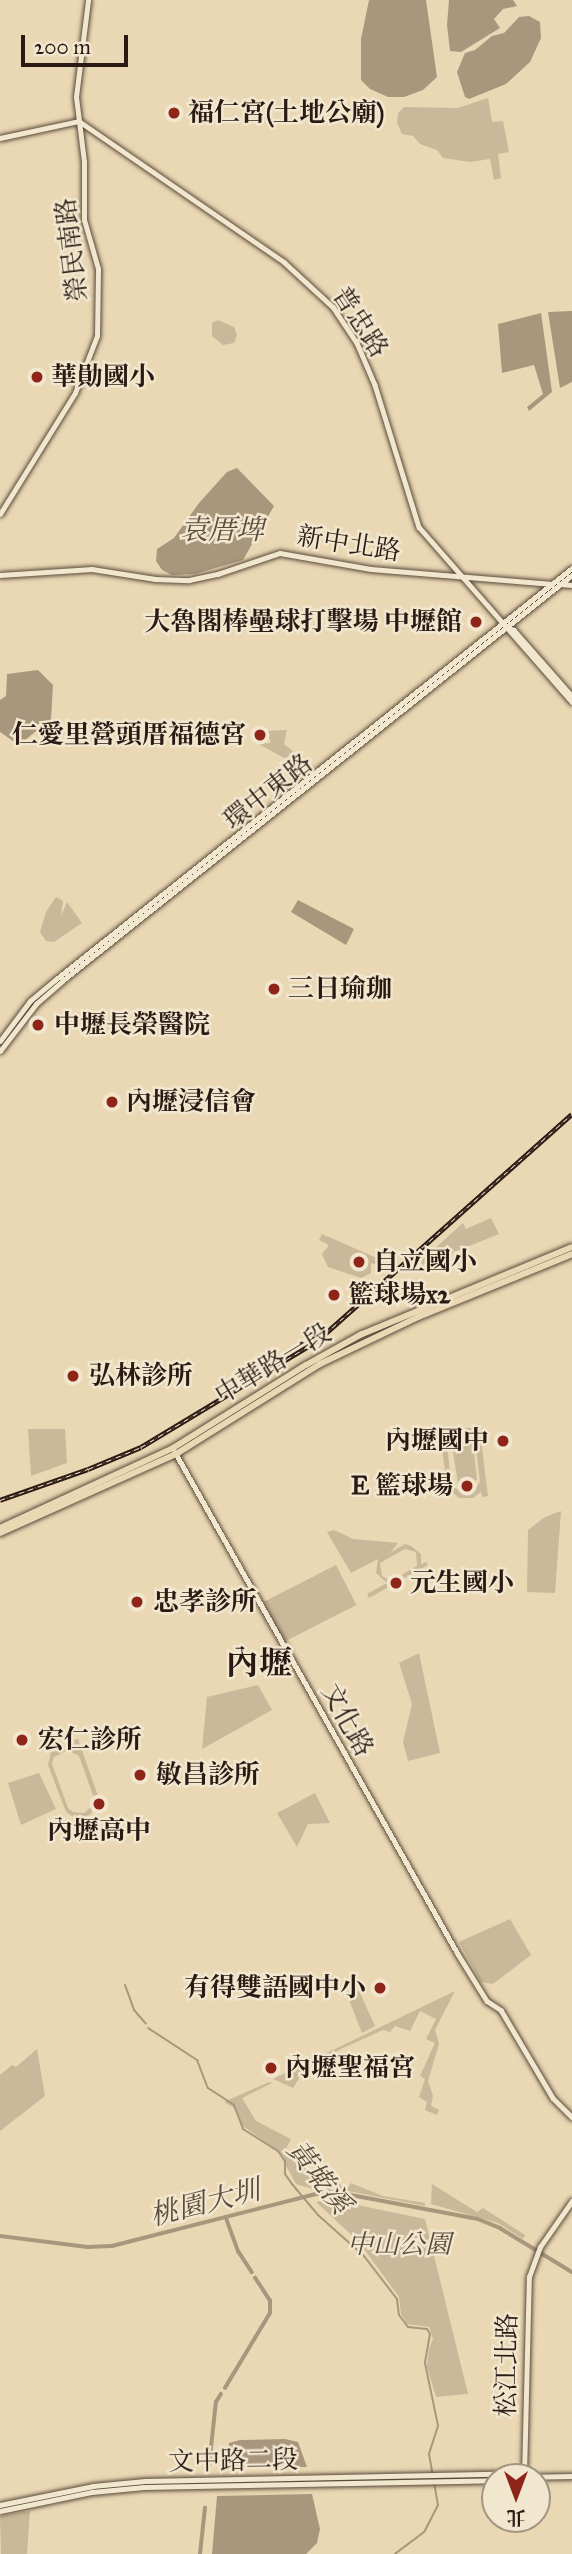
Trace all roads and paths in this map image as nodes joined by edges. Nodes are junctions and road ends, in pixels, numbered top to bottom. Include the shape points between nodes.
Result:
1 (88, 0) edge
2 (79, 121) junction
3 (0, 138) edge
4 (0, 514) edge
5 (572, 568) edge
6 (0, 575) edge
7 (572, 575) edge
8 (463, 578) junction
9 (553, 584) junction
10 (561, 584) junction
11 (572, 585) edge
12 (505, 625) junction
13 (572, 696) edge
14 (572, 702) edge
15 (0, 1041) edge
16 (0, 1051) edge
17 (572, 1247) edge
18 (572, 1254) edge
19 (174, 1451) junction
20 (0, 1530) edge
21 (572, 2117) edge
22 (572, 2201) edge
23 (524, 2463) edge
24 (481, 2474) edge
25 (551, 2476) edge
26 (572, 2476) edge
27 (433, 2478) junction
28 (481, 2481) edge
29 (0, 2505) edge
30 (0, 2511) edge

1 - 2 street, 榮民南路 via 76,76
2 - 3 street
2 - 4 street, 榮民南路 via 85,162 84,220 98,269 97,337 75,393
2 - 8 street, 普忠路 via 284,262 333,307 357,342 375,385 419,527
5 - 9 street, 環中東路
6 - 8 street, 新中北路 via 93,569 190,580 281,553
7 - 10 street, 環中東路
8 - 9 street, 新中北路
8 - 12 street, 普忠路
9 - 10 street, 新中北路
9 - 12 street, 環中東路
10 - 11 street, 新中北路
10 - 12 street, 環中東路
12 - 13 street, 普忠路 via 514,629
12 - 14 street, 普忠路
12 - 15 street, 環中東路 via 55,980 30,1002
12 - 16 street, 環中東路 via 62,981 36,1004
17 - 19 main road, 中華路一段 via 362,1334
18 - 19 main road, 中華路一段 via 418,1317 310,1369
19 - 20 main road, 中華路一段
19 - 21 street, 文化路 via 451,1942 487,2001 506,2017 558,2104
22 - 23 street, 松江北路 via 539,2249 527,2299
24 - 27 street, 文中路二段
25 - 26 street, 文中路二段
27 - 28 street, 文中路二段
27 - 29 street, 文中路二段 via 145,2481 93,2486
27 - 30 street, 文中路二段 via 144,2487

